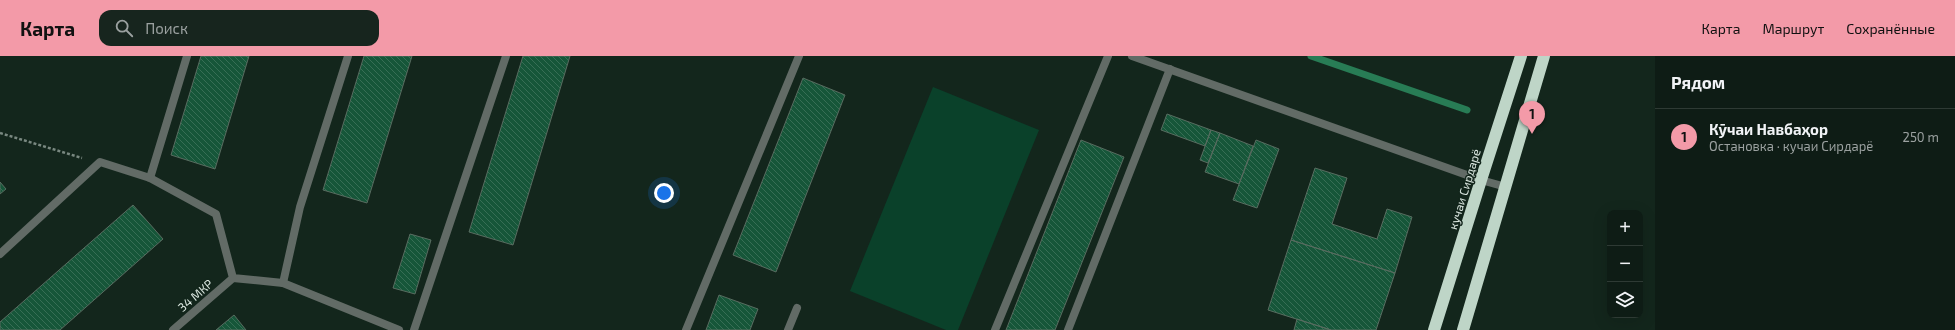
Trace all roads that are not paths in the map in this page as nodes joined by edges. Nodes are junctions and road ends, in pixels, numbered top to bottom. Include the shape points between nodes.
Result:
1 (186, 56) edge
2 (348, 56) edge
3 (506, 56) edge
4 (799, 56) edge
5 (1108, 56) edge
6 (1132, 56) edge
7 (1521, 56) edge
8 (1544, 56) edge
9 (1170, 69) junction
10 (150, 178) junction
11 (1480, 180) junction
12 (1506, 187) junction
13 (0, 254) edge
14 (233, 278) junction
15 (284, 283) junction
16 (797, 308) dead end
17 (172, 330) edge
18 (399, 330) edge
19 (414, 330) edge
20 (686, 330) edge
21 (788, 330) edge
22 (995, 330) edge
23 (1068, 330) edge
24 (1434, 330) edge
25 (1463, 330) edge

1 - 10 street
2 - 15 street via 300,207
3 - 19 street
4 - 20 street
5 - 22 street
6 - 9 street
7 - 11 highway, кучаи Сирдарё
8 - 12 highway
9 - 11 street
9 - 23 street
10 - 13 street via 100,162
10 - 14 street via 216,214
11 - 12 street
11 - 24 highway, кучаи Сирдарё
12 - 25 highway
14 - 15 street
14 - 17 street, 34 МКР
15 - 18 street
16 - 21 street

